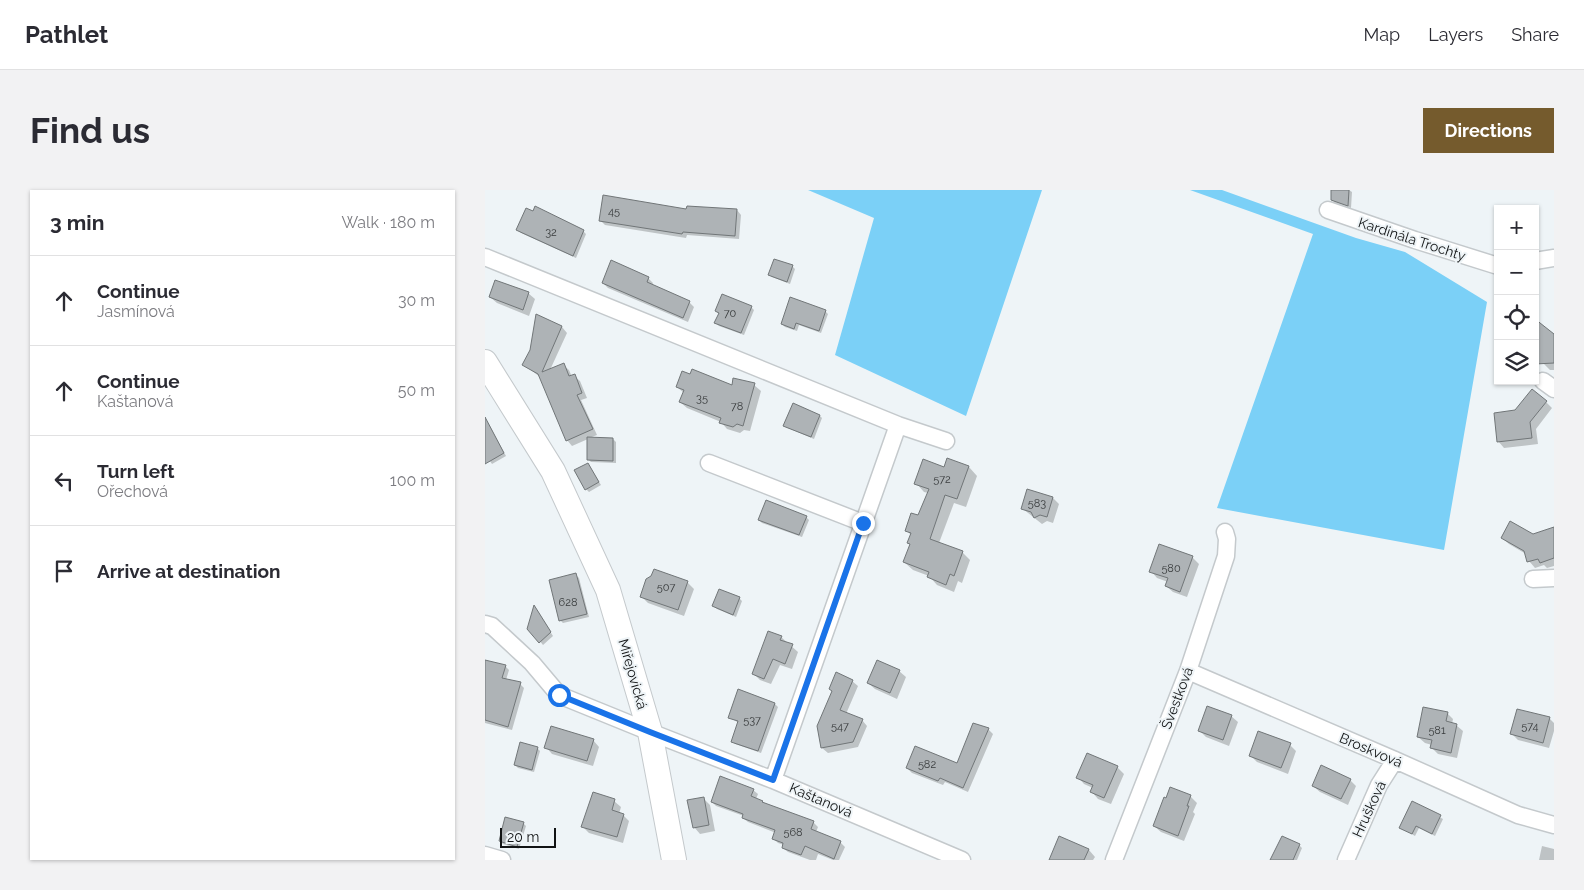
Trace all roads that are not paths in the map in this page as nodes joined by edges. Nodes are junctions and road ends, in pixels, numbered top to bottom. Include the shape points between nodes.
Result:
1 (1327, 210) dead end
2 (485, 257) edge
3 (1554, 258) edge
4 (1539, 260) edge
5 (1494, 265) edge
6 (485, 362) edge
7 (898, 425) junction
8 (946, 441) dead end
9 (709, 463) dead end
10 (863, 523) junction
11 (1225, 532) dead end
12 (1554, 578) edge
13 (1533, 579) dead end
14 (485, 624) edge
15 (1188, 671) junction
16 (650, 732) junction
17 (1395, 760) junction
18 (773, 780) junction
19 (1554, 825) edge
20 (485, 855) edge
21 (502, 860) edge
22 (674, 860) edge
23 (962, 860) edge
24 (1114, 860) edge
25 (1346, 860) edge

1 - 5 street, Kardinála Trochty
2 - 7 street
3 - 4 street
6 - 16 street, Miřejovická via 553,471 608,590
7 - 8 street
7 - 10 street
9 - 10 street
10 - 18 street
11 - 15 street, Švestková via 1226,556
12 - 13 street
14 - 16 street, Kaštanová via 492,626 531,663 559,695
15 - 17 street, Broskvová
15 - 24 street, Švestková
16 - 18 street, Kaštanová
16 - 22 street, Miřejovická
17 - 19 street, Broskvová via 1518,816
17 - 25 street, Hrušková via 1379,785
18 - 23 street, Kaštanová
20 - 21 street

